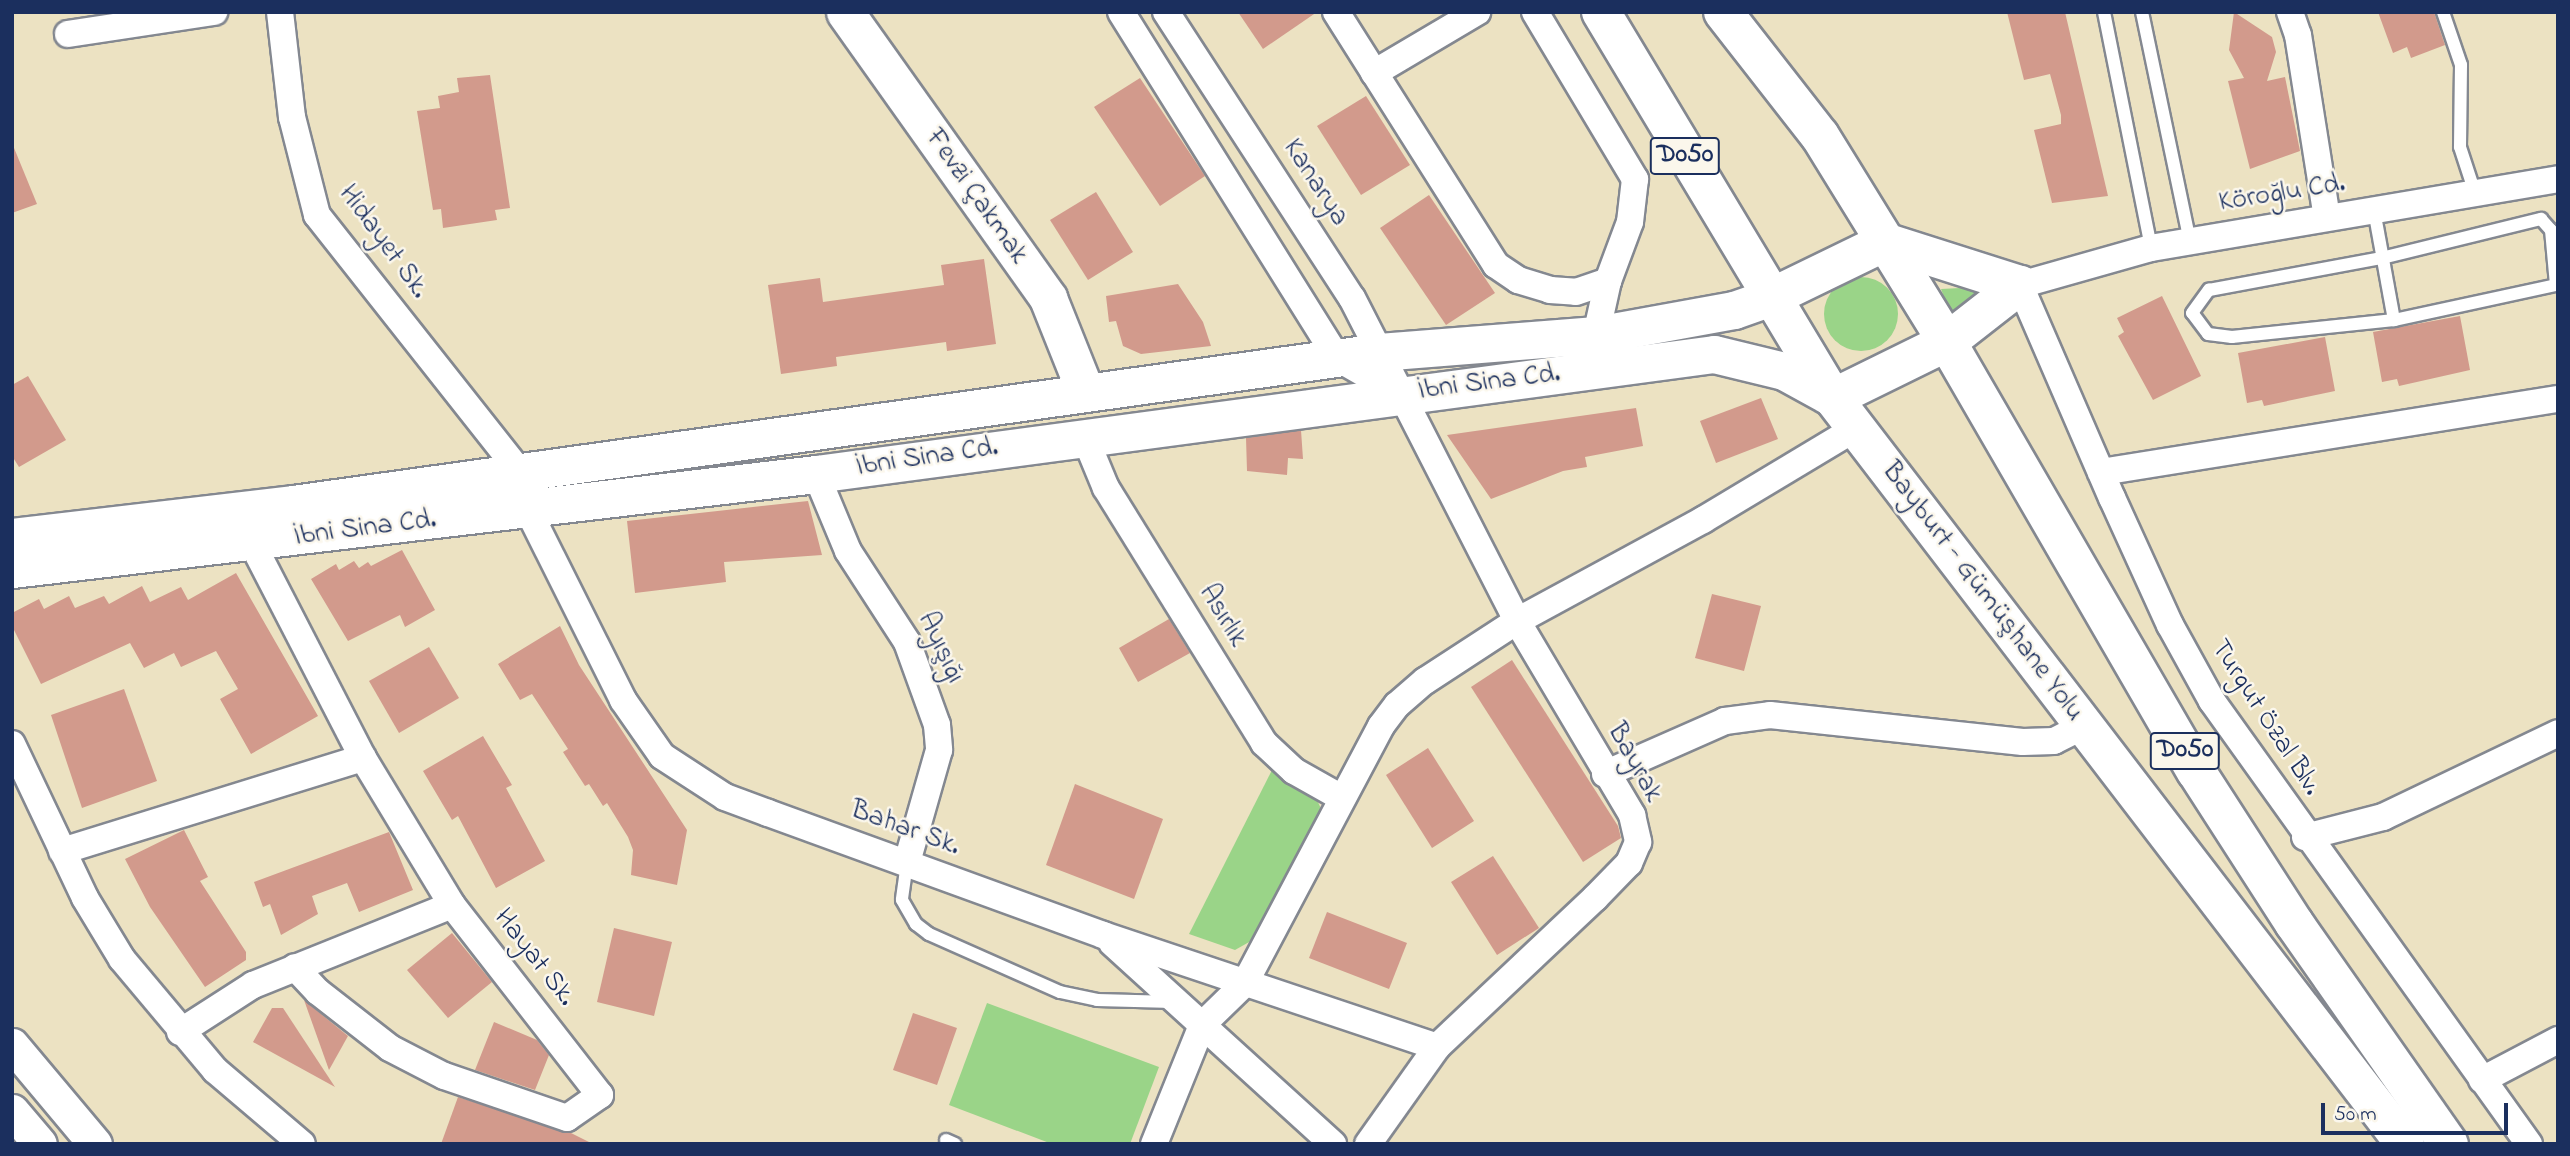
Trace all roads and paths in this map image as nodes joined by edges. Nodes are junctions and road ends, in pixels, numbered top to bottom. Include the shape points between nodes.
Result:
1 (214, 12) edge
2 (280, 12) edge
3 (845, 12) edge
4 (1121, 12) edge
5 (1166, 12) edge
6 (1336, 12) edge
7 (1477, 12) edge
8 (1535, 12) edge
9 (1601, 12) edge
10 (1723, 12) edge
11 (2104, 12) edge
12 (2142, 12) edge
13 (2290, 12) edge
14 (2442, 12) edge
15 (68, 34) dead end
16 (1374, 73) junction
17 (2558, 179) edge
18 (2474, 193) junction
19 (2374, 210) junction
20 (2327, 218) junction
21 (2190, 241) junction
22 (1885, 242) junction
23 (2151, 248) junction
24 (2382, 258) junction
25 (1608, 281) junction
26 (2020, 285) junction
27 (1774, 296) junction
28 (2394, 320) junction
29 (1596, 335) junction
30 (1947, 342) junction
31 (1379, 352) junction
32 (1337, 358) junction
33 (1086, 393) junction
34 (1400, 394) junction
35 (1833, 398) junction
36 (2558, 399) edge
37 (1856, 428) junction
38 (1084, 435) junction
39 (520, 472) junction
40 (2101, 472) junction
41 (816, 474) junction
42 (527, 508) junction
43 (12, 537) edge
44 (252, 544) junction
45 (12, 569) edge
46 (1517, 621) junction
47 (2084, 726) junction
48 (2558, 733) edge
49 (12, 744) edge
50 (363, 758) junction
51 (1605, 774) junction
52 (1342, 798) junction
53 (2305, 837) junction
54 (62, 851) junction
55 (907, 862) junction
56 (452, 905) junction
57 (1103, 934) junction
58 (295, 967) junction
59 (1245, 984) junction
60 (1177, 1002) junction
61 (1202, 1025) junction
62 (180, 1032) junction
63 (2558, 1040) edge
64 (12, 1045) edge
65 (1437, 1047) junction
66 (2482, 1080) junction
67 (12, 1111) edge
68 (40, 1144) edge
69 (95, 1144) edge
70 (302, 1144) edge
71 (1154, 1144) edge
72 (1333, 1144) edge
73 (1368, 1144) edge
74 (2405, 1144) edge
75 (2449, 1144) edge
76 (2529, 1144) edge

1 - 15 street
2 - 39 street, Hidayet Sk. via 292,117 317,215
3 - 33 main road, Fevzi Çakmak via 1048,298
4 - 32 street
5 - 31 street, Kanarya via 1352,298
6 - 16 street
7 - 16 street
8 - 25 street via 1635,179 1630,222
9 - 27 highway, Bayburt - Gümüşhane Yolu / D050 via 1703,187
10 - 22 highway, D050 via 1820,136
11 - 23 lane
12 - 21 lane
13 - 20 street via 2298,35
14 - 18 lane via 2461,65 2460,147
16 - 25 street via 1496,265 1518,280 1550,290 1576,292
17 - 18 street, Köroğlu Cd.
18 - 19 street, Köroğlu Cd.
19 - 20 street, Köroğlu Cd.
19 - 24 lane
20 - 21 street, Köroğlu Cd.
21 - 23 street, Köroğlu Cd.
22 - 26 highway
22 - 27 highway
22 - 30 highway, D050
23 - 26 street, Köroğlu Cd.
24 - 28 lane
24 - 28 lane via 2542,219 2551,229 2556,285
24 - 28 lane via 2209,290 2192,313 2208,334 2232,337
25 - 29 street
26 - 30 highway
26 - 40 street, Turgut Özal Blv.
27 - 29 main road, İbni Sina Cd. via 1734,310
27 - 35 highway, Bayburt - Gümüşhane Yolu / D050
29 - 31 main road, İbni Sina Cd.
30 - 35 highway
30 - 75 highway, D050 via 2196,771 2301,934
31 - 32 main road, İbni Sina Cd.
31 - 34 street, Kanarya
32 - 33 main road, İbni Sina Cd.
32 - 34 street
33 - 39 main road, İbni Sina Cd.
34 - 35 main road, İbni Sina Cd. via 1714,355 1784,371
34 - 38 main road, İbni Sina Cd.
34 - 46 street, Bayrak
35 - 37 highway, Bayburt - Gümüşhane Yolu / D050
36 - 40 street
37 - 46 street via 1703,520
37 - 47 highway, Bayburt - Gümüşhane Yolu / D050
38 - 41 main road, İbni Sina Cd.
38 - 52 street, Asırlık via 1106,488 1264,743 1294,771
39 - 42 street, Bahar Sk.
39 - 43 main road, İbni Sina Cd.
40 - 53 street, Turgut Özal Blv. via 2170,625 2212,701
41 - 42 main road, İbni Sina Cd.
41 - 55 street, Ayışığı via 848,551 907,642 937,725 940,750
42 - 44 main road, İbni Sina Cd.
42 - 55 street, Bahar Sk. via 623,700 662,755 725,797
44 - 45 main road, İbni Sina Cd.
44 - 50 street, Hayat Sk.
46 - 51 street, Bayrak
46 - 52 street via 1424,681 1398,705 1381,726
47 - 51 street via 2054,741 2023,742 1770,715 1726,721
47 - 74 highway, Bayburt - Gümüşhane Yolu / D050
48 - 53 street via 2383,817
49 - 54 street
50 - 54 street
50 - 56 street, Hayat Sk.
51 - 65 street, Bayrak via 1632,815 1638,842 1629,863
52 - 59 street
53 - 66 street, Turgut Özal Blv.
54 - 62 street via 122,959
55 - 57 street, Bahar Sk.
55 - 60 lane via 902,900 916,924 929,934 1060,992 1097,1000
56 - 58 street
56 - 58 street, Hayat Sk. via 600,1096 568,1118 444,1076 390,1048 318,992
57 - 59 street, Bahar Sk.
57 - 60 street
58 - 62 street via 253,985
59 - 61 street
59 - 65 street, Bahar Sk.
60 - 61 street
61 - 71 street
61 - 72 street
62 - 70 street via 259,1112
63 - 66 street
64 - 69 street
65 - 73 street, Bayrak
66 - 76 street, Turgut Özal Blv.
67 - 68 street

